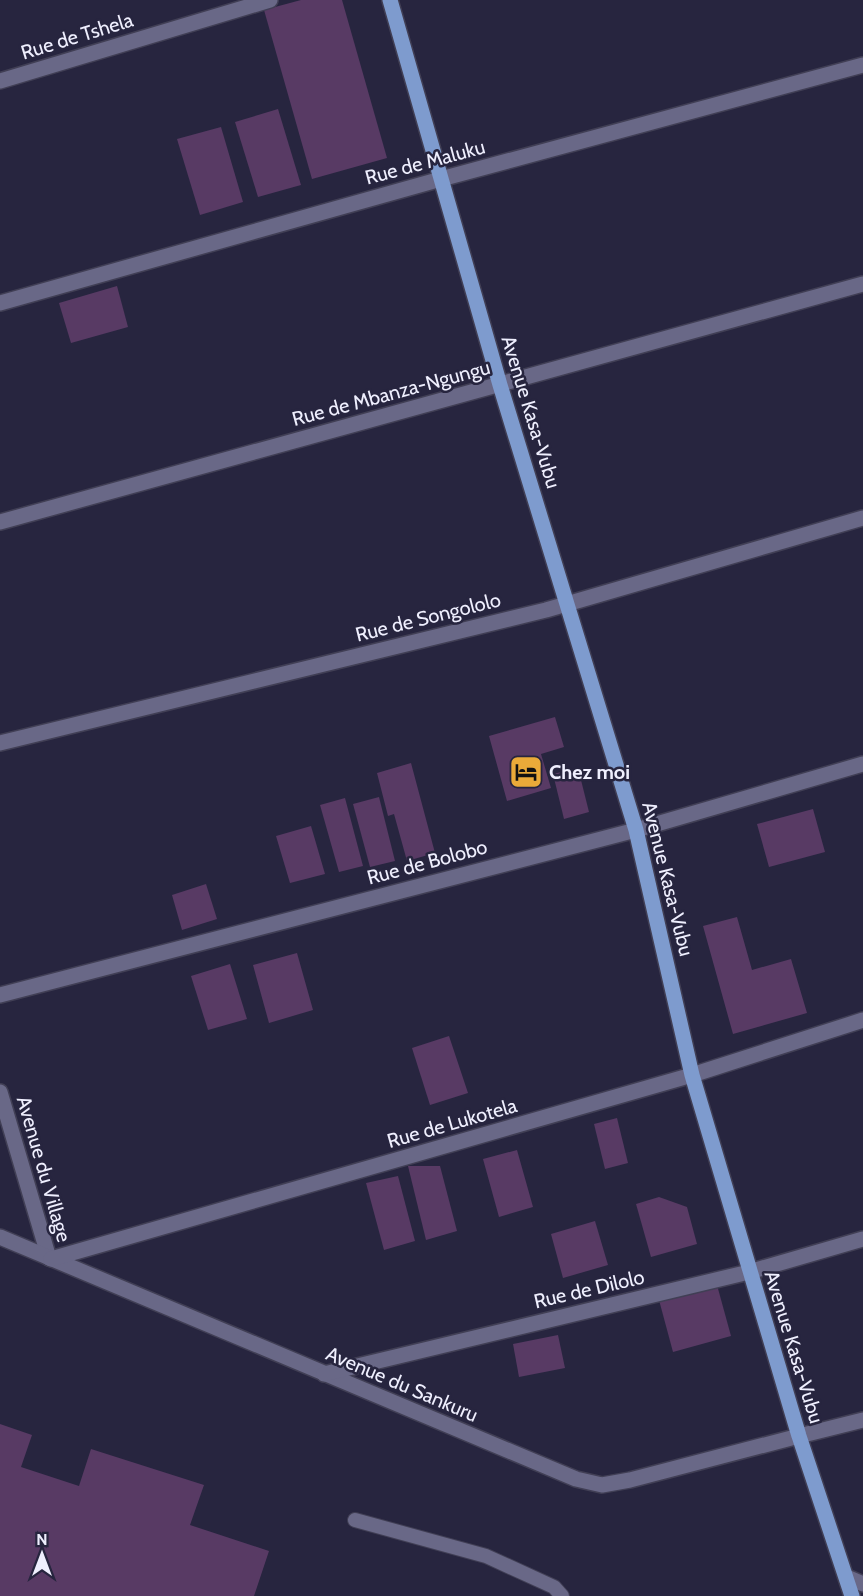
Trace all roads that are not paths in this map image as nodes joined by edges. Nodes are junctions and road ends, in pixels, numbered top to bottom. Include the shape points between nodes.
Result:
1 (270, 0) edge
2 (390, 0) edge
3 (863, 65) edge
4 (0, 81) edge
5 (441, 179) junction
6 (863, 284) edge
7 (0, 303) edge
8 (500, 385) junction
9 (863, 518) edge
10 (0, 522) edge
11 (567, 603) junction
12 (0, 743) edge
13 (863, 764) edge
14 (636, 830) junction
15 (0, 995) edge
16 (863, 1020) edge
17 (692, 1076) junction
18 (0, 1092) edge
19 (0, 1237) edge
20 (863, 1239) edge
21 (50, 1259) junction
22 (749, 1272) junction
23 (324, 1374) junction
24 (863, 1420) edge
25 (799, 1436) junction
26 (355, 1520) dead end
27 (847, 1577) junction
28 (863, 1584) edge
29 (561, 1596) edge
30 (852, 1596) edge

1 - 4 street, Rue de Tshela
2 - 5 main road, Avenue Kasa-Vubu
3 - 5 street, Rue de Maluku
5 - 7 street, Rue de Maluku
5 - 8 main road, Avenue Kasa-Vubu
6 - 8 street, Rue de Mbanza-Ngungu
8 - 10 street, Rue de Mbanza-Ngungu
8 - 11 main road, Avenue Kasa-Vubu
9 - 11 street, Rue de Songololo
11 - 12 street, Rue de Songololo
11 - 14 main road, Avenue Kasa-Vubu
13 - 14 street, Rue de Bolobo
14 - 15 street, Rue de Bolobo
14 - 17 main road, Avenue Kasa-Vubu
16 - 17 street, Rue de Lukotela
17 - 21 street, Rue de Lukotela
17 - 22 main road, Avenue Kasa-Vubu
18 - 21 street, Avenue du Village
19 - 21 street, Avenue du Sankuru
20 - 22 street, Rue de Dilolo
21 - 23 street, Avenue du Sankuru
22 - 23 street, Rue de Dilolo
22 - 25 main road, Avenue Kasa-Vubu
23 - 25 street, Avenue du Sankuru via 576,1479 602,1485
24 - 25 street, Avenue du Sankuru
25 - 27 main road, Avenue Kasa-Vubu
26 - 29 lane via 486,1556 554,1587
27 - 28 street
27 - 30 main road, Avenue Kasa-Vubu

